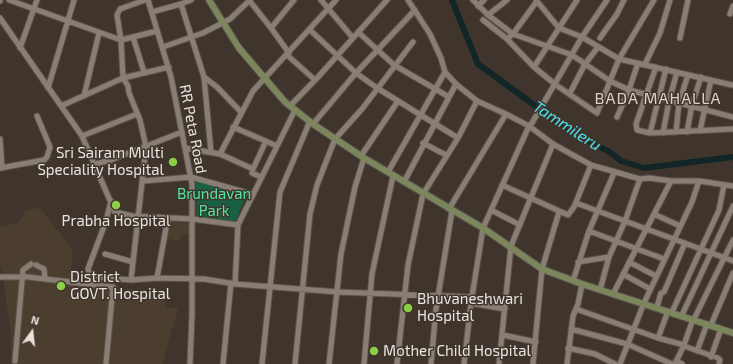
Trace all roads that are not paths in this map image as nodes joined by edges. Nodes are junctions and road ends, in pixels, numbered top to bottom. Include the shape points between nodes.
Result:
1 (9, 0) edge
2 (37, 0) edge
3 (74, 0) edge
4 (146, 0) edge
5 (191, 0) edge
6 (209, 0) edge
7 (250, 0) edge
8 (294, 0) edge
9 (321, 0) edge
10 (336, 0) edge
11 (387, 0) edge
12 (408, 0) edge
13 (473, 0) edge
14 (484, 0) edge
15 (507, 0) edge
16 (577, 0) edge
17 (607, 0) edge
18 (624, 0) edge
19 (654, 0) edge
20 (670, 0) edge
21 (688, 0) edge
22 (536, 1) edge
23 (181, 4) junction
24 (478, 6) junction
25 (733, 6) edge
26 (34, 9) junction
27 (328, 10) junction
28 (415, 10) junction
29 (152, 12) junction
30 (730, 14) dead end
31 (488, 15) junction
32 (0, 18) edge
33 (483, 20) dead end
34 (68, 21) junction
35 (223, 22) junction
36 (2, 25) edge
37 (271, 28) junction
38 (559, 28) junction
39 (310, 30) junction
40 (157, 31) junction
41 (358, 32) junction
42 (99, 33) junction
43 (513, 34) junction
44 (132, 37) junction
45 (582, 37) junction
46 (192, 38) junction
47 (353, 38) junction
48 (600, 38) dead end
49 (680, 38) dead end
50 (507, 39) junction
51 (121, 40) junction
52 (414, 42) dead end
53 (598, 46) junction
54 (163, 47) junction
55 (546, 47) junction
56 (20, 48) junction
57 (377, 50) junction
58 (288, 54) junction
59 (337, 54) junction
60 (572, 55) junction
61 (619, 59) junction
62 (638, 63) junction
63 (585, 64) junction
64 (645, 64) junction
65 (394, 65) junction
66 (169, 67) junction
67 (534, 67) junction
68 (656, 67) junction
69 (666, 69) junction
70 (144, 72) junction
71 (445, 72) junction
72 (677, 72) junction
73 (356, 73) junction
74 (688, 75) junction
75 (204, 77) junction
76 (123, 78) junction
77 (701, 78) junction
78 (264, 79) junction
79 (315, 80) junction
80 (711, 80) junction
81 (610, 81) junction
82 (732, 83) edge
83 (456, 84) junction
84 (556, 85) junction
85 (48, 88) junction
86 (376, 88) junction
87 (435, 89) junction
88 (629, 90) junction
89 (570, 93) junction
90 (84, 96) junction
91 (646, 96) junction
92 (449, 97) junction
93 (658, 99) junction
94 (398, 101) junction
95 (477, 101) junction
96 (669, 101) junction
97 (679, 103) junction
98 (61, 106) junction
99 (692, 106) junction
100 (292, 108) junction
101 (705, 108) junction
102 (241, 112) junction
103 (137, 114) junction
104 (506, 114) junction
105 (420, 115) junction
106 (37, 116) dead end
107 (616, 117) dead end
108 (733, 117) edge
109 (311, 123) junction
110 (434, 124) junction
111 (530, 124) junction
112 (233, 127) junction
113 (733, 129) edge
114 (700, 131) junction
115 (182, 132) junction
116 (676, 132) junction
117 (687, 132) junction
118 (650, 133) junction
119 (663, 133) junction
120 (82, 136) junction
121 (458, 138) junction
122 (0, 139) edge
123 (335, 139) junction
124 (266, 141) junction
125 (423, 143) junction
126 (553, 144) junction
127 (277, 146) junction
128 (146, 147) junction
129 (185, 148) junction
130 (211, 152) junction
131 (220, 154) junction
132 (446, 155) junction
133 (362, 157) junction
134 (95, 164) junction
135 (591, 165) junction
136 (1, 168) edge
137 (253, 168) junction
138 (614, 173) junction
139 (390, 174) junction
140 (191, 177) junction
141 (262, 177) junction
142 (640, 179) junction
143 (144, 181) junction
144 (671, 181) junction
145 (699, 181) junction
146 (404, 182) junction
147 (502, 185) junction
148 (724, 185) junction
149 (733, 186) edge
150 (252, 194) junction
151 (423, 194) junction
152 (530, 199) junction
153 (111, 201) junction
154 (576, 203) junction
155 (733, 206) edge
156 (451, 210) junction
157 (491, 210) junction
158 (597, 211) junction
159 (559, 212) junction
160 (654, 214) junction
161 (138, 217) junction
162 (168, 217) junction
163 (193, 218) junction
164 (625, 221) junction
165 (238, 225) junction
166 (520, 226) junction
167 (680, 226) junction
168 (483, 228) junction
169 (646, 229) junction
170 (589, 231) junction
171 (674, 238) junction
172 (733, 240) edge
173 (617, 241) junction
174 (685, 243) junction
175 (511, 246) junction
176 (636, 248) junction
177 (701, 249) junction
178 (713, 253) junction
179 (105, 254) dead end
180 (609, 257) junction
181 (725, 258) junction
182 (664, 259) junction
183 (733, 261) edge
184 (133, 262) junction
185 (578, 262) junction
186 (628, 262) junction
187 (542, 269) junction
188 (622, 274) junction
189 (733, 274) edge
190 (656, 276) junction
191 (0, 277) edge
192 (23, 277) junction
193 (156, 278) junction
194 (45, 279) junction
195 (191, 279) junction
196 (131, 280) junction
197 (573, 281) junction
198 (233, 284) junction
199 (582, 284) junction
200 (269, 286) junction
201 (650, 289) junction
202 (302, 290) junction
203 (600, 290) junction
204 (338, 292) junction
205 (371, 294) junction
206 (613, 294) junction
207 (405, 296) junction
208 (438, 297) junction
209 (472, 297) junction
210 (471, 303) junction
211 (644, 303) junction
212 (656, 307) junction
213 (505, 309) junction
214 (576, 309) junction
215 (670, 312) junction
216 (682, 315) junction
217 (694, 319) junction
218 (709, 325) junction
219 (571, 329) junction
220 (633, 329) junction
221 (721, 329) junction
222 (733, 333) edge
223 (503, 335) junction
224 (658, 338) junction
225 (536, 342) junction
226 (627, 344) junction
227 (684, 345) junction
228 (568, 348) junction
229 (697, 351) junction
230 (711, 356) junction
231 (15, 361) dead end
232 (674, 363) edge
233 (106, 364) edge
234 (190, 364) edge
235 (223, 364) edge
236 (262, 364) edge
237 (295, 364) edge
238 (329, 364) edge
239 (364, 364) edge
240 (396, 364) edge
241 (431, 364) edge
242 (464, 364) edge
243 (500, 364) edge
244 (533, 364) edge
245 (566, 364) edge
246 (615, 364) edge
247 (620, 364) edge
248 (682, 364) edge
249 (718, 364) edge

1 - 26 street
2 - 26 street
3 - 34 street
4 - 29 street, RR Peta Road
4 - 51 street via 118,11
5 - 23 street
6 - 35 main road
7 - 35 street via 230,19
7 - 37 street
8 - 37 street
9 - 27 street
10 - 27 street
11 - 41 street
12 - 28 street
13 - 24 street
14 - 24 street
15 - 31 street
16 - 38 street
17 - 45 street
18 - 48 street
19 - 61 street
20 - 64 street via 660,33
21 - 49 street
22 - 38 street
22 - 43 street
23 - 29 street
23 - 46 street
24 - 31 street
25 - 30 street
26 - 34 street
26 - 56 street
27 - 39 street
27 - 47 street
28 - 57 street
28 - 71 street via 430,34
29 - 40 street, RR Peta Road
31 - 43 street
32 - 36 street
33 - 50 street
34 - 42 street
34 - 85 street
35 - 46 street
35 - 78 main road via 239,48
36 - 56 street
37 - 58 street
38 - 45 street
38 - 55 street
39 - 58 street
39 - 59 street
40 - 44 street
40 - 54 street, RR Peta Road
41 - 47 street
41 - 57 street
42 - 51 street
42 - 90 street
43 - 50 street
43 - 55 street
44 - 51 street
44 - 70 street
45 - 53 street
45 - 60 street
46 - 54 street
46 - 75 street
47 - 59 street
50 - 67 street
51 - 76 street
52 - 65 street
53 - 61 street
53 - 63 street
54 - 66 street, RR Peta Road
55 - 60 street
55 - 67 street
56 - 85 street
57 - 65 street
57 - 73 street
58 - 78 street
58 - 79 street
59 - 73 street
59 - 79 street
60 - 63 street
60 - 84 street
61 - 62 street
61 - 81 street
62 - 64 street
62 - 88 street
63 - 81 street
63 - 89 street
64 - 68 street
65 - 86 street
65 - 87 street
66 - 70 street
66 - 115 street, RR Peta Road
67 - 84 street
68 - 69 street
68 - 91 street
69 - 72 street
69 - 93 street
70 - 76 street
71 - 83 street
71 - 87 street
72 - 74 street
72 - 96 street
73 - 86 street
73 - 109 street
74 - 77 street
74 - 97 street
75 - 102 street
75 - 130 street
76 - 90 street
76 - 103 street
77 - 80 street
77 - 99 street
78 - 100 main road
78 - 102 street via 253,91
79 - 100 street
80 - 82 street
80 - 101 street
81 - 88 street
81 - 89 street via 597,113
83 - 92 street
83 - 95 street
84 - 89 street
84 - 111 street
85 - 98 street
86 - 94 street
86 - 123 street via 362,109
87 - 92 street
87 - 105 street
88 - 91 street
88 - 107 street
90 - 98 street
91 - 93 street
91 - 118 street via 636,128
92 - 110 street
93 - 96 street
93 - 118 street
94 - 105 street
94 - 133 street
95 - 104 street
95 - 121 street
96 - 97 street
96 - 119 street
97 - 99 street
97 - 116 street
98 - 120 street
99 - 101 street
99 - 117 street
100 - 109 main road
100 - 127 street
101 - 108 street
101 - 114 street
102 - 112 street
103 - 120 street
103 - 128 street
104 - 111 street
104 - 156 street
105 - 110 street
105 - 139 street
106 - 136 street via 50,147 48,157 44,160
109 - 123 main road
109 - 200 street via 280,192
110 - 121 street
110 - 125 street
111 - 126 street
111 - 147 street
112 - 124 street
112 - 131 street
113 - 114 street
114 - 117 street
115 - 128 street
115 - 129 street, RR Peta Road
116 - 117 street
116 - 119 street
118 - 119 street
120 - 134 street
121 - 132 street
122 - 136 street
123 - 133 main road
123 - 202 street via 317,185 310,214
124 - 127 street
124 - 137 street
125 - 132 street
125 - 146 street
126 - 135 street
126 - 152 street
127 - 141 street
128 - 134 street
128 - 143 street
129 - 130 street
129 - 140 street, RR Peta Road
130 - 131 street
131 - 137 street
132 - 151 street
133 - 139 main road
133 - 204 street via 343,243
134 - 153 street
135 - 138 street
135 - 154 street
137 - 141 street via 252,173
138 - 142 street
138 - 158 street
139 - 146 main road
139 - 205 street
140 - 143 street
140 - 150 street
140 - 163 street, RR Peta Road
141 - 150 street
142 - 144 street
142 - 164 street
143 - 161 street
144 - 145 street
144 - 160 street
145 - 148 street
145 - 167 street
146 - 151 main road
147 - 152 street
147 - 157 street
148 - 149 street
148 - 177 street via 719,210
150 - 165 street
151 - 156 main road
151 - 207 street via 410,254
152 - 159 street
152 - 166 street
153 - 161 street via 115,212
153 - 196 street via 88,272 94,277
154 - 158 street
154 - 159 street via 569,215
155 - 178 street
156 - 168 main road
156 - 208 street
157 - 166 street
157 - 168 street
158 - 164 street
158 - 170 street
159 - 187 street
160 - 167 street
160 - 169 street
161 - 162 street
161 - 184 street
162 - 163 street
162 - 193 street
163 - 165 street
163 - 195 street, RR Peta Road
164 - 169 street
164 - 173 street
165 - 198 street
166 - 175 street
167 - 171 street
168 - 175 main road
168 - 209 street
169 - 171 street
169 - 176 street
170 - 173 street
170 - 185 street
171 - 174 street
171 - 182 street
172 - 181 street
173 - 176 street
173 - 180 street
174 - 177 street
174 - 212 street
175 - 187 main road
175 - 213 street
176 - 182 street
176 - 186 street
177 - 178 street
177 - 215 street
178 - 181 street
178 - 216 street
179 - 184 street
180 - 185 street
180 - 203 street
181 - 183 street
181 - 217 street
182 - 190 street
184 - 196 street
185 - 197 street
186 - 188 street
186 - 190 street
187 - 197 main road
187 - 225 street
188 - 201 street
188 - 206 street
189 - 218 street
190 - 201 street
191 - 192 street
192 - 194 street
192 - 194 street via 24,270 34,264 44,270
192 - 231 street
193 - 195 street
193 - 196 street
194 - 233 street via 113,287
195 - 198 street
195 - 234 street, RR Peta Road
197 - 199 main road
198 - 200 street
198 - 235 street
199 - 203 main road
199 - 214 street
200 - 202 street
200 - 236 street
201 - 211 street
202 - 204 street
202 - 237 street
203 - 206 main road
204 - 205 street
204 - 238 street
205 - 207 street
205 - 239 street
206 - 211 main road
207 - 208 street
207 - 240 street
208 - 209 street
208 - 241 street
209 - 210 street
210 - 213 street
210 - 242 street
211 - 212 main road
211 - 220 street
212 - 215 main road
213 - 223 street
214 - 219 street
214 - 220 street
215 - 216 main road
215 - 224 street
216 - 217 main road
217 - 218 main road
217 - 227 street
218 - 221 main road
218 - 229 street
219 - 226 street
219 - 228 street
220 - 224 street
220 - 226 street
221 - 222 main road
221 - 230 street
223 - 225 street
223 - 243 street
224 - 227 street
225 - 244 street
226 - 232 street
226 - 247 street
227 - 229 street
227 - 232 street
228 - 245 street
228 - 246 street via 595,354
229 - 230 street
230 - 249 street via 720,360
232 - 248 street

